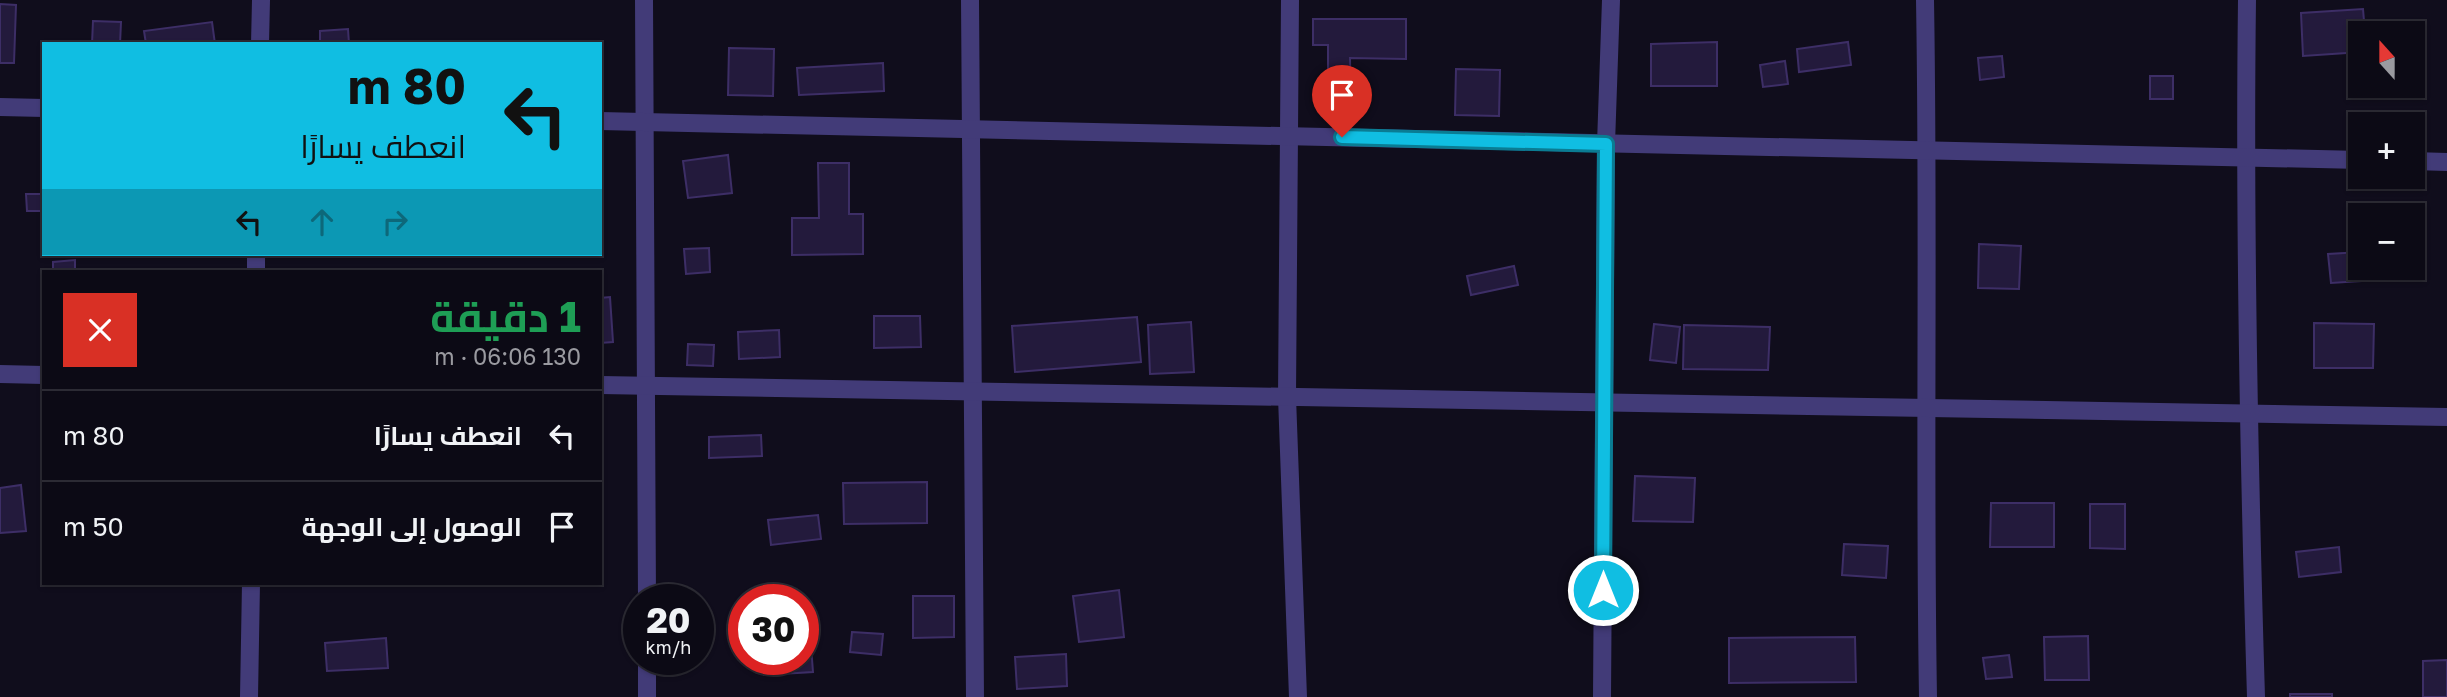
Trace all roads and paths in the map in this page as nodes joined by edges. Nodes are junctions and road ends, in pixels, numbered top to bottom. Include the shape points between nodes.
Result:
1 (261, 0) edge
2 (644, 0) edge
3 (970, 0) edge
4 (1290, 0) edge
5 (1611, 0) edge
6 (1925, 0) edge
7 (2247, 0) edge
8 (260, 42) edge
9 (0, 107) edge
10 (42, 108) edge
11 (602, 121) edge
12 (645, 121) junction
13 (971, 129) junction
14 (1289, 136) junction
15 (1606, 144) junction
16 (1927, 151) junction
17 (2245, 158) junction
18 (2348, 160) edge
19 (2425, 162) edge
20 (2447, 162) edge
21 (0, 374) edge
22 (42, 375) edge
23 (602, 385) edge
24 (645, 386) junction
25 (973, 391) junction
26 (1287, 397) junction
27 (1604, 403) junction
28 (1925, 408) junction
29 (2248, 414) junction
30 (2447, 417) edge
31 (647, 584) edge
32 (251, 585) edge
33 (647, 675) edge
34 (248, 697) edge
35 (647, 697) edge
36 (975, 697) edge
37 (1298, 697) edge
38 (1602, 697) edge
39 (1928, 697) edge
40 (2256, 697) edge

1 - 8 street
2 - 12 street
3 - 13 street
4 - 14 street
5 - 15 street
6 - 16 street
7 - 17 street
9 - 10 street
11 - 12 street
12 - 13 street
12 - 24 street
13 - 14 street
13 - 25 street
14 - 15 street
14 - 26 street
15 - 16 street
15 - 27 street
16 - 17 street
16 - 28 street
17 - 18 street
17 - 29 street
19 - 20 street
21 - 22 street
23 - 24 street
24 - 25 street
24 - 31 street
25 - 26 street
25 - 36 street
26 - 27 street
26 - 37 street
27 - 28 street
27 - 38 street
28 - 29 street
28 - 39 street
29 - 30 street
29 - 40 street
32 - 34 street
33 - 35 street

